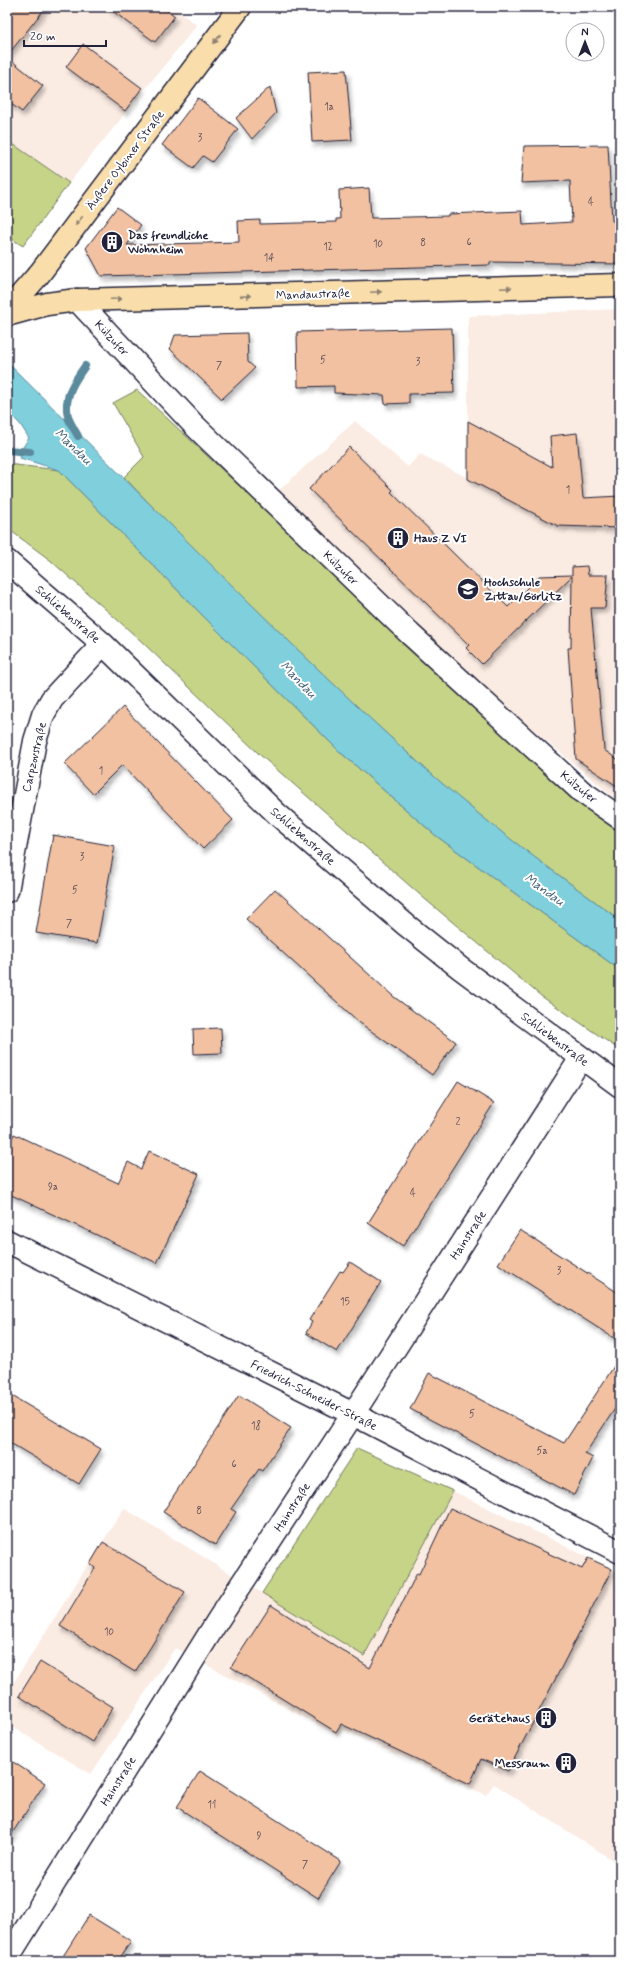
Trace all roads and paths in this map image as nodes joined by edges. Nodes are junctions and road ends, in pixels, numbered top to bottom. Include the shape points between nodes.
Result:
1 (240, 7) edge
2 (620, 285) edge
3 (77, 300) junction
4 (7, 311) edge
5 (7, 315) edge
6 (7, 561) edge
7 (103, 644) junction
8 (620, 818) edge
9 (7, 891) edge
10 (581, 1058) junction
11 (620, 1086) edge
12 (7, 1241) edge
13 (353, 1414) junction
14 (620, 1552) edge
15 (7, 1959) edge

1 -> 4 main road, Äußere Oybiner Straße via 30,285
3 -> 2 main road, Mandaustraße
3 - 5 main road, Mandaustraße via 47,304
3 - 8 street, Külzufer via 195,426 404,628 581,790
6 - 7 street, Schliebenstraße
7 - 9 street, Carpzovstraße via 52,699 43,715 35,741
7 - 10 street, Schliebenstraße via 277,814 406,925
10 - 11 street, Schliebenstraße
10 - 13 street, Hainstraße
12 - 13 street, Friedrich-Schneider-Straße
13 - 14 street, Friedrich-Schneider-Straße
13 - 15 street, Hainstraße via 214,1626

